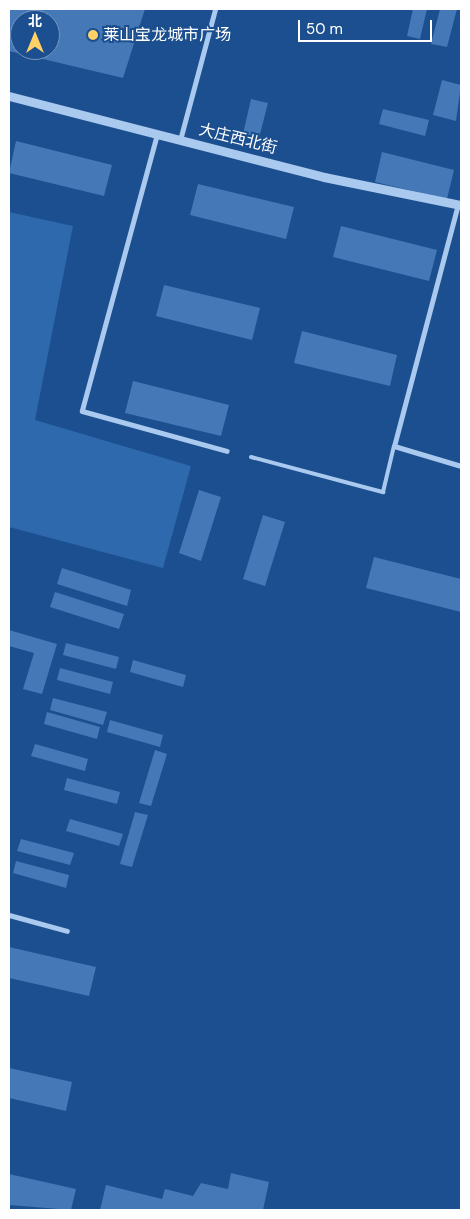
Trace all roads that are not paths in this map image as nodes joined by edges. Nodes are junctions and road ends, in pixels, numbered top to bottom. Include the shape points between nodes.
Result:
1 (215, 9) edge
2 (9, 96) edge
3 (157, 134) junction
4 (180, 140) junction
5 (460, 204) edge
6 (394, 446) junction
7 (227, 451) dead end
8 (251, 457) dead end
9 (461, 466) edge
10 (9, 916) edge
11 (67, 931) dead end

1 - 4 street
2 - 3 street, 大庄西北街
3 - 4 street, 大庄西北街
3 - 7 street via 82,411
4 - 5 street, 大庄西北街 via 324,177
5 - 6 street
6 - 8 lane via 383,492
6 - 9 street
10 - 11 street

